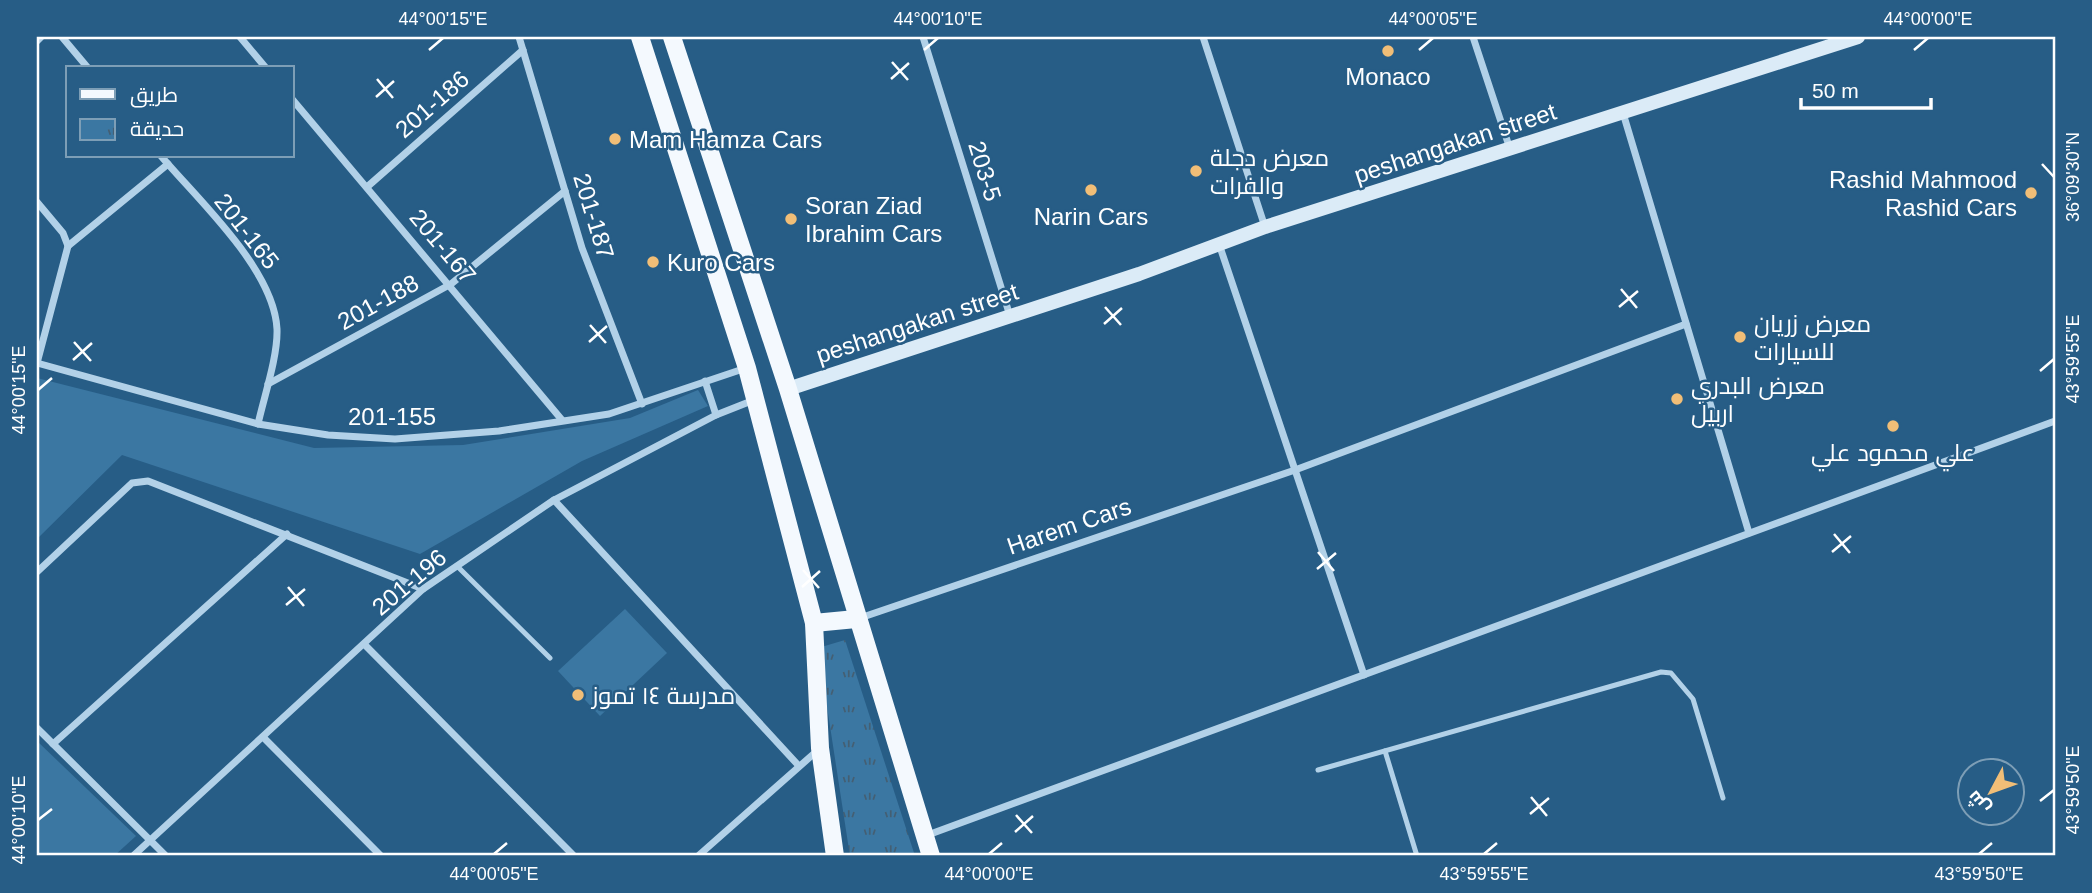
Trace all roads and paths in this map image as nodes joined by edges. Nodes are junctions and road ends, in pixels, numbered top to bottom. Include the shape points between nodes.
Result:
1 (41, 37) edge
2 (61, 37) edge
3 (240, 37) edge
4 (519, 37) edge
5 (640, 37) edge
6 (672, 37) edge
7 (923, 37) edge
8 (1203, 37) edge
9 (1473, 37) edge
10 (1858, 37) edge
11 (37, 41) edge
12 (523, 50) junction
13 (86, 66) edge
14 (264, 66) edge
15 (294, 101) edge
16 (1623, 113) junction
17 (1511, 149) junction
18 (163, 158) edge
19 (168, 164) junction
20 (367, 187) junction
21 (565, 191) junction
22 (37, 202) edge
23 (1265, 227) junction
24 (1219, 244) junction
25 (68, 246) junction
26 (450, 284) junction
27 (1010, 317) junction
28 (1686, 324) junction
29 (37, 363) edge
30 (747, 368) junction
31 (705, 381) junction
32 (268, 384) junction
33 (788, 389) junction
34 (755, 400) junction
35 (642, 404) junction
36 (716, 415) junction
37 (562, 420) junction
38 (2055, 421) edge
39 (258, 424) junction
40 (1295, 470) junction
41 (554, 500) junction
42 (1749, 533) junction
43 (287, 534) junction
44 (457, 566) junction
45 (37, 572) edge
46 (424, 589) junction
47 (856, 619) junction
48 (814, 623) junction
49 (365, 645) junction
50 (550, 658) dead end
51 (1364, 675) junction
52 (37, 728) edge
53 (264, 738) junction
54 (53, 744) junction
55 (820, 748) junction
56 (1385, 751) junction
57 (799, 766) junction
58 (1318, 770) dead end
59 (1723, 798) dead end
60 (924, 836) junction
61 (151, 840) junction
62 (133, 856) edge
63 (166, 856) edge
64 (382, 856) edge
65 (574, 856) edge
66 (698, 856) edge
67 (835, 856) edge
68 (931, 856) edge
69 (1417, 856) edge

1 - 11 street
2 - 13 street
3 - 14 street
4 - 12 street, 201-187
5 - 30 main road
6 - 33 main road
7 - 27 street, 203-5
8 - 23 street
9 - 17 street
10 - 16 street, peshangakan street
12 - 20 street, 201-186
12 - 21 street, 201-187
15 - 20 street, 201-167
16 - 17 street, peshangakan street
16 - 28 street
17 - 23 street, peshangakan street
18 - 19 street, 201-165
19 - 25 street
19 - 32 street, 201-165 via 254,266 270,296 277,330
20 - 26 street, 201-167
21 - 26 street, 201-188
21 - 35 street, 201-187 via 592,276
22 - 25 street
23 - 24 street, peshangakan street
24 - 27 street, peshangakan street
24 - 40 street
25 - 29 street
26 - 32 street, 201-188
26 - 37 street, 201-167
27 - 33 street, peshangakan street
28 - 40 street, Harem Cars
28 - 42 street
29 - 39 street, 201-155
30 - 31 street, 201-155
30 - 34 main road
31 - 35 street, 201-155
31 - 36 street
32 - 39 street, 201-165
33 - 47 main road
34 - 36 street, 201-196
34 - 48 main road
35 - 37 street, 201-155
36 - 41 street, 201-196
37 - 39 street, 201-155 via 488,432 395,439
38 - 42 street
40 - 47 street, Harem Cars
40 - 51 street
41 - 44 street, 201-196
41 - 57 street
42 - 51 street
43 - 45 street via 148,481 132,483
43 - 46 street
43 - 54 street
44 - 46 street, 201-196
44 - 50 lane
46 - 49 street, 201-196
47 - 48 main road
47 - 60 main road
48 - 55 main road
49 - 53 street, 201-196
49 - 65 street
51 - 60 street
52 - 54 street
53 - 61 street, 201-196
53 - 64 street
54 - 61 street
55 - 57 street
55 - 67 main road
56 - 58 lane
56 - 59 lane via 1671,673 1693,699
56 - 69 lane
57 - 66 street
60 - 68 main road
61 - 62 street, 201-196
61 - 63 street

